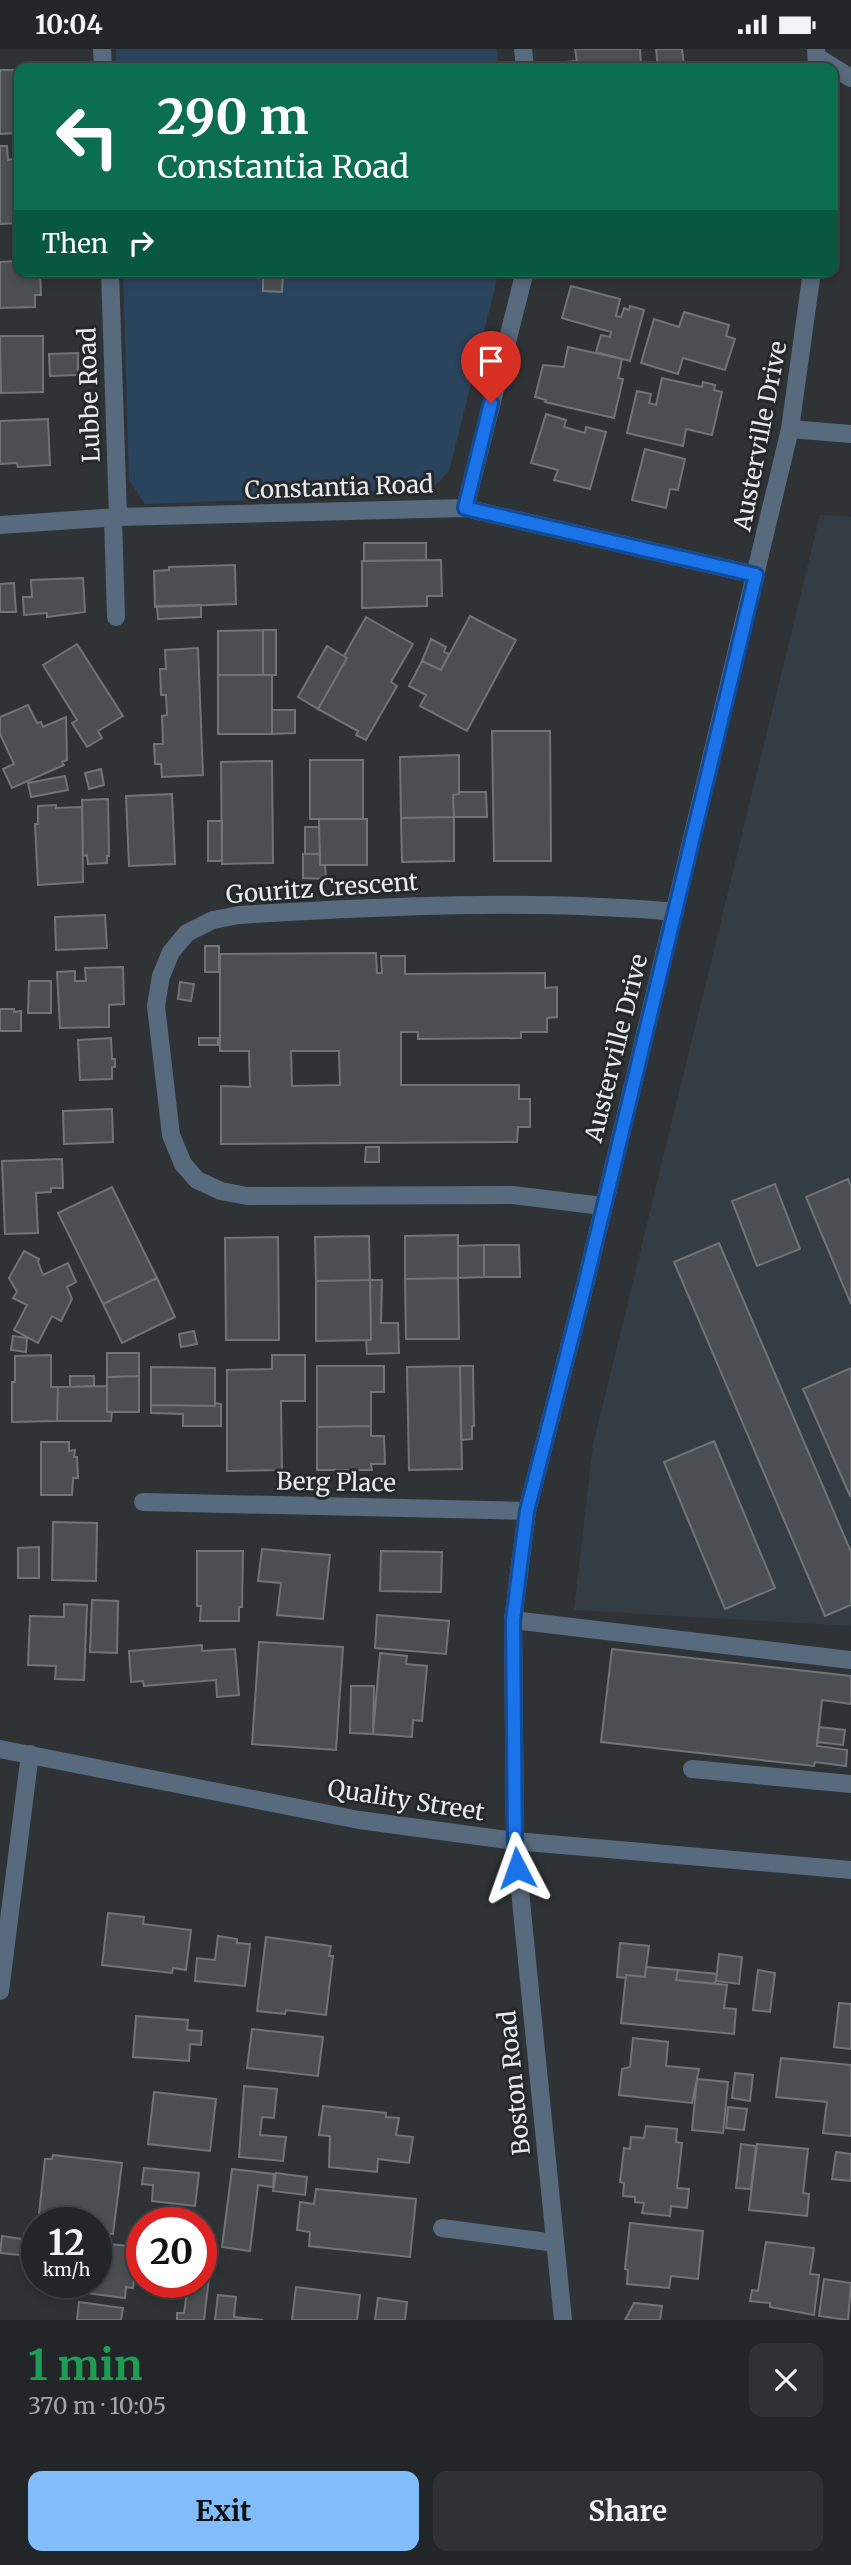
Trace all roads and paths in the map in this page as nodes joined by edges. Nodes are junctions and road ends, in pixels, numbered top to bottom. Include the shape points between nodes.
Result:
1 (110, 277) edge
2 (523, 277) edge
3 (812, 277) edge
4 (790, 429) junction
5 (851, 434) edge
6 (465, 508) junction
7 (115, 518) junction
8 (0, 525) edge
9 (756, 575) junction
10 (116, 617) dead end
11 (675, 912) junction
12 (602, 1206) junction
13 (143, 1502) dead end
14 (527, 1511) junction
15 (513, 1620) junction
16 (851, 1660) edge
17 (0, 1749) edge
18 (30, 1754) junction
19 (692, 1769) dead end
20 (851, 1784) edge
21 (515, 1841) junction
22 (851, 1870) edge
23 (0, 1991) edge
24 (442, 2228) dead end
25 (555, 2243) junction
26 (563, 2320) edge

1 - 7 street, Lubbe Road
2 - 6 street
3 - 4 street, Austerville Drive
4 - 5 street
4 - 9 street, Austerville Drive
6 - 7 street, Constantia Road
6 - 9 street, Constantia Road
7 - 8 street, Constantia Road
7 - 10 street, Lubbe Road
9 - 11 street, Austerville Drive
11 - 12 street, Austerville Drive
11 - 12 street, Gouritz Crescent via 607,906 414,905 239,915 213,920 187,933 160,976 156,1006 171,1135 183,1164 197,1180 221,1192 247,1196 513,1195
12 - 14 street, Austerville Drive
13 - 14 street, Berg Place
14 - 15 street, Austerville Drive
15 - 16 street
15 - 21 street, Austerville Drive
17 - 18 street, Quality Street
18 - 21 street, Quality Street via 359,1820
18 - 23 street
19 - 20 street
21 - 22 street, Quality Street
21 - 25 street, Boston Road
24 - 25 street
25 - 26 street, Boston Road

